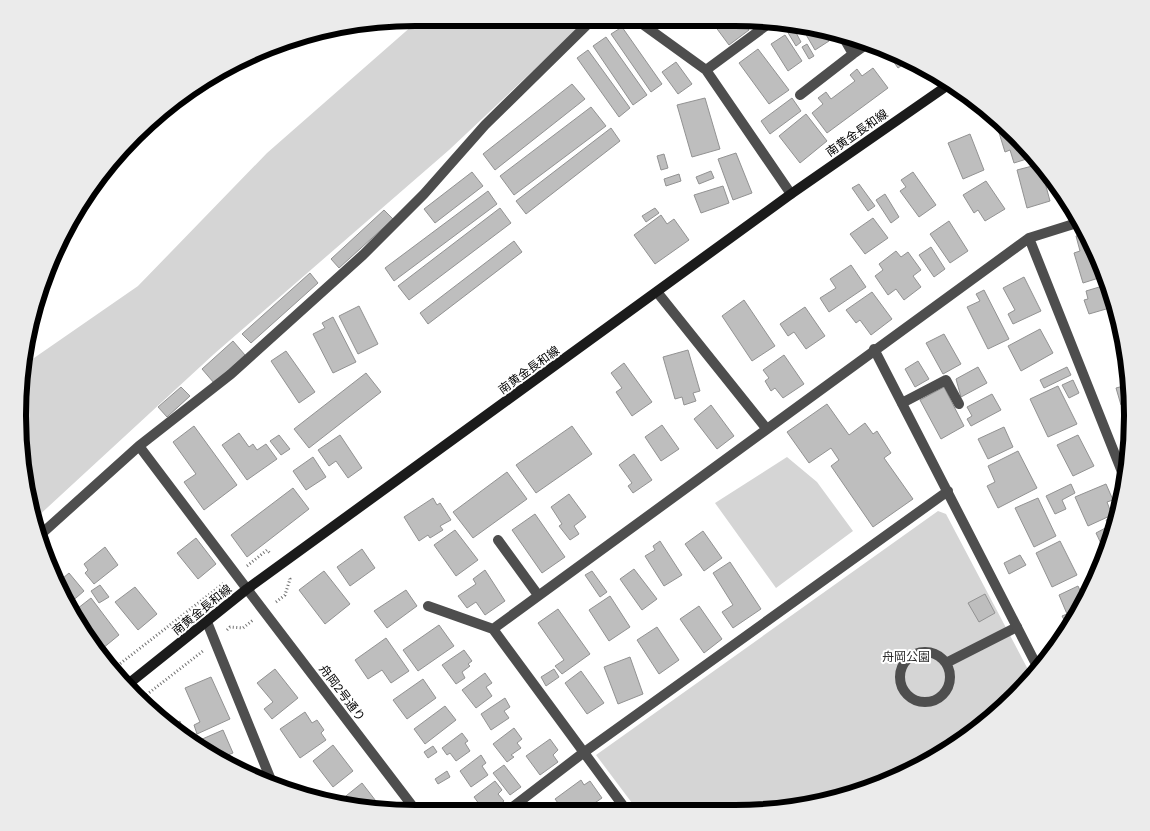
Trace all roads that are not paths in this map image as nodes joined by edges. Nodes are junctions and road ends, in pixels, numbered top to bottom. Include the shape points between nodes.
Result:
1 (586, 26) edge
2 (645, 26) edge
3 (764, 27) edge
4 (847, 43) edge
5 (862, 48) edge
6 (853, 54) junction
7 (706, 70) junction
8 (944, 87) edge
9 (800, 95) dead end
10 (791, 194) junction
11 (1074, 224) edge
12 (1029, 238) junction
13 (657, 292) junction
14 (874, 349) junction
15 (902, 403) junction
16 (959, 404) dead end
17 (766, 428) junction
18 (139, 446) junction
19 (1120, 467) edge
20 (948, 491) junction
21 (44, 531) edge
22 (498, 540) dead end
23 (247, 589) junction
24 (538, 595) junction
25 (428, 606) dead end
26 (207, 622) junction
27 (1017, 627) junction
28 (493, 629) junction
29 (1035, 662) edge
30 (946, 663) junction
31 (131, 681) edge
32 (583, 753) junction
33 (268, 775) edge
34 (412, 805) edge
35 (515, 805) edge
36 (622, 805) edge

1 - 18 street via 486,125 363,255 231,374
2 - 7 street
3 - 7 street
4 - 6 street
5 - 6 street
6 - 9 street
7 - 10 street
8 - 10 main road, 南黄金長和線
10 - 13 main road, 南黄金長和線
11 - 12 street
12 - 14 street
12 - 19 street
13 - 17 street
13 - 23 main road, 南黄金長和線
14 - 15 street
14 - 17 street
15 - 16 street via 946,380
15 - 20 street
17 - 24 street
18 - 21 street
18 - 23 street, 舟岡2号通り
20 - 27 street
20 - 32 street
22 - 24 street
23 - 26 main road, 南黄金長和線
23 - 34 street, 舟岡2号通り
24 - 28 street
25 - 28 street
26 - 31 main road, 南黄金長和線
26 - 33 street
27 - 29 street
27 - 30 street
28 - 32 street
30 - 30 street via 936,654 924,652 911,656 902,666 900,679 904,692 914,700 927,703 939,699 948,689 950,676
32 - 35 street
32 - 36 street

